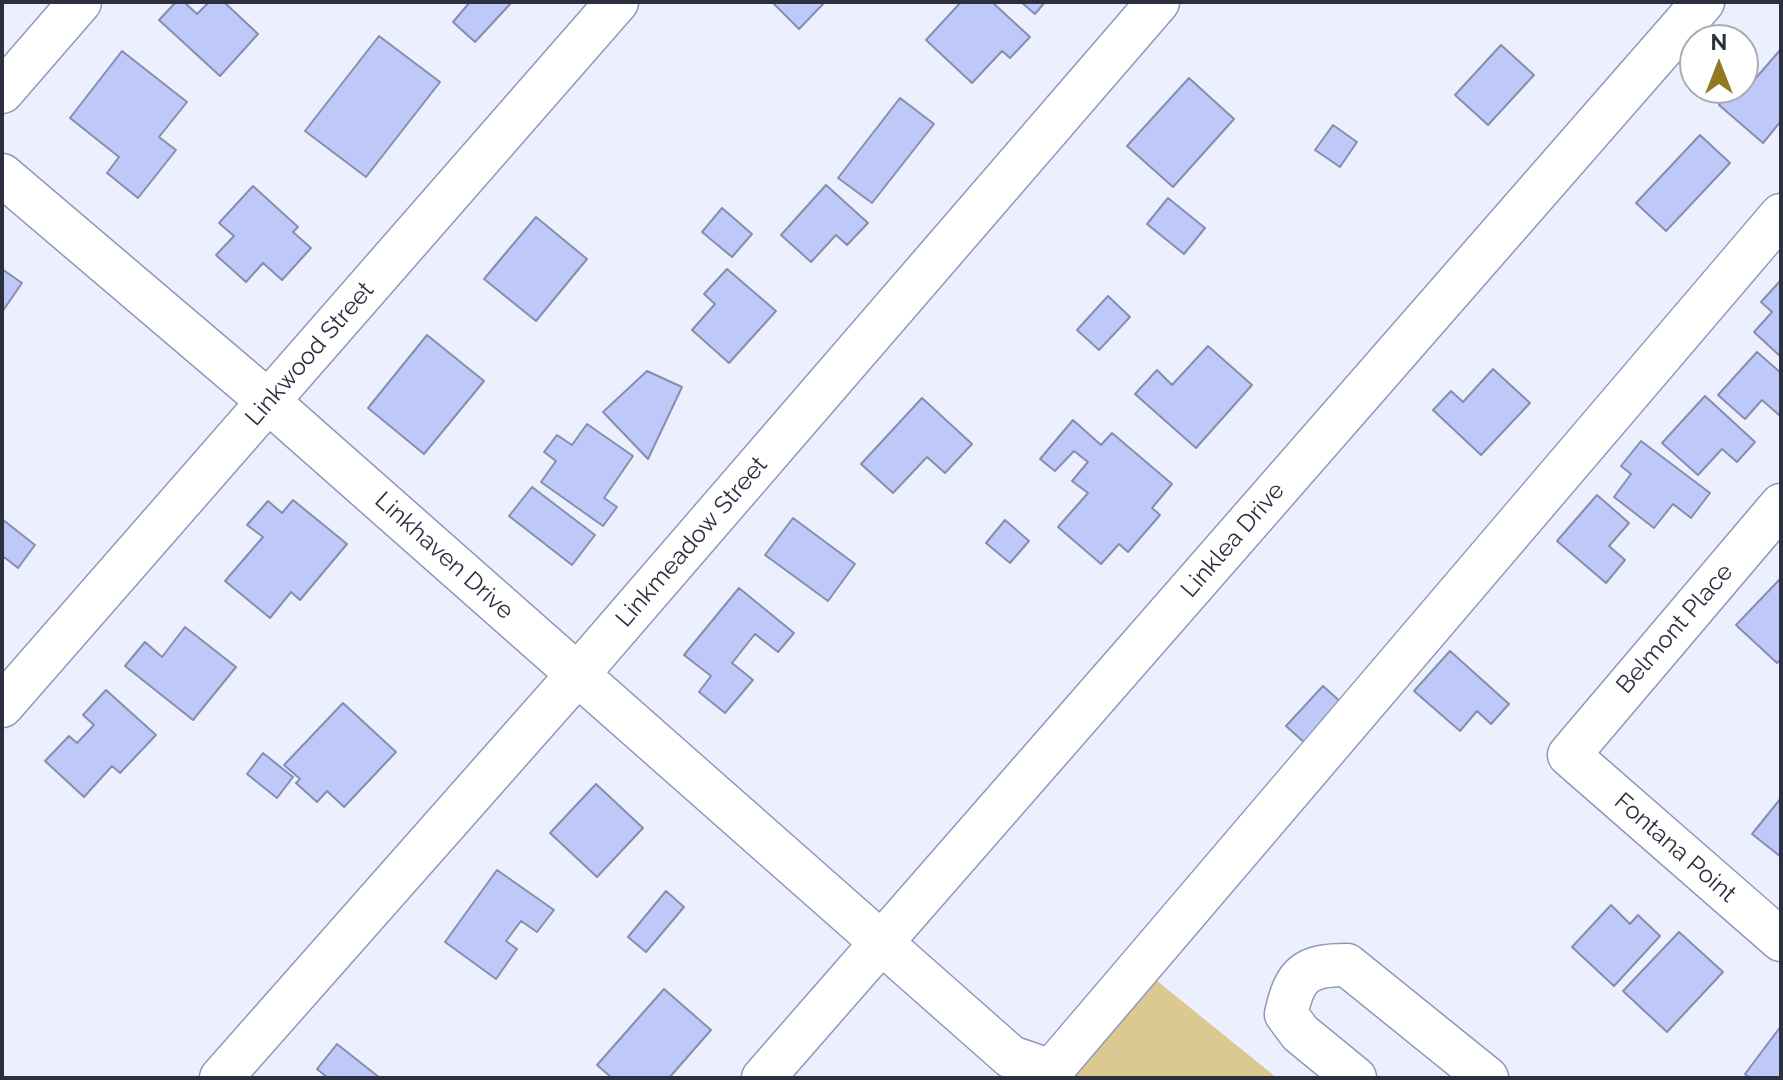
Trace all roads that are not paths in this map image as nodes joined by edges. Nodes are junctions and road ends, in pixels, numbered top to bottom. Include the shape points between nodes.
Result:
1 (80, 2) edge
2 (617, 2) edge
3 (1158, 2) edge
4 (1703, 2) edge
5 (2, 92) edge
6 (2, 175) edge
7 (1781, 215) edge
8 (269, 402) junction
9 (1781, 505) edge
10 (577, 675) junction
11 (2, 706) edge
12 (1569, 755) joint
13 (1781, 940) edge
14 (882, 941) junction
15 (1048, 1074) edge
16 (221, 1078) edge
17 (763, 1078) edge
18 (1355, 1078) edge
19 (1487, 1078) edge

1 - 5 street
2 - 8 street, Linkwood Street
3 - 10 street, Linkmeadow Street
4 - 14 street, Linklea Drive
6 - 8 street, Linkhaven Drive
7 - 15 street
8 - 10 street, Linkhaven Drive
8 - 11 street, Linkwood Street
9 - 12 street, Belmont Place
10 - 14 street, Linkhaven Drive
10 - 16 street, Linkmeadow Street
12 - 13 street, Fontana Point
14 - 15 street, Linkhaven Drive via 1011,1057
14 - 17 street, Linklea Drive
18 - 19 street via 1300,1033 1286,1014 1292,988 1322,965 1347,965

